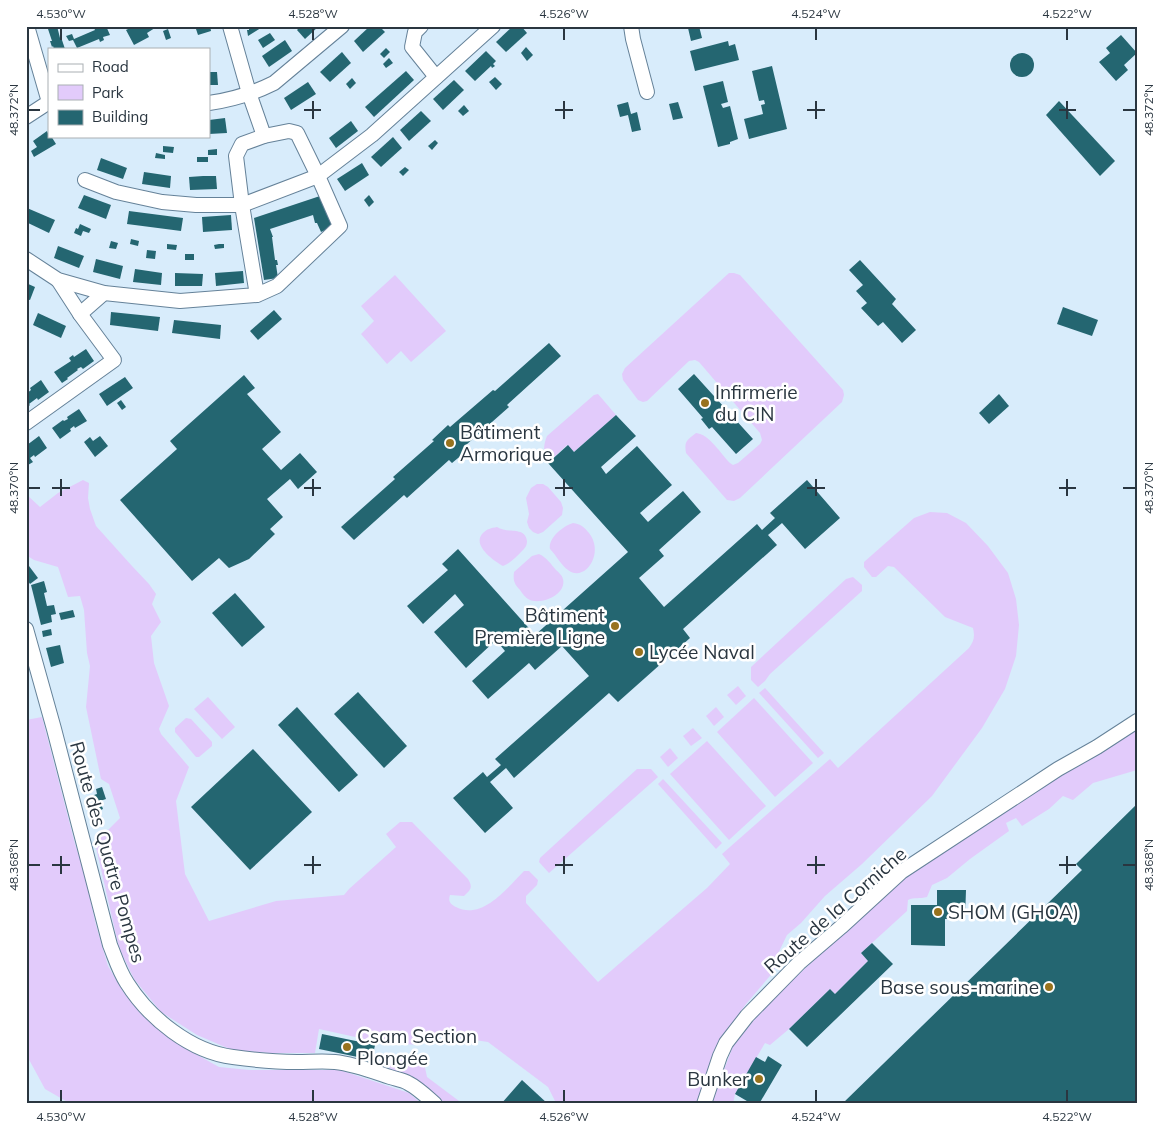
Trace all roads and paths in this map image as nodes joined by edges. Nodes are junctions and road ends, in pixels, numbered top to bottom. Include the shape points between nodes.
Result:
1 (26, 26) edge
2 (230, 26) edge
3 (342, 26) edge
4 (421, 26) edge
5 (631, 26) edge
6 (487, 28) edge
7 (436, 77) junction
8 (648, 92) dead end
9 (249, 93) junction
10 (48, 99) edge
11 (48, 103) edge
12 (210, 103) edge
13 (26, 117) edge
14 (264, 136) junction
15 (318, 176) junction
16 (85, 180) dead end
17 (242, 204) junction
18 (26, 259) edge
19 (58, 280) junction
20 (104, 293) junction
21 (257, 295) junction
22 (80, 314) junction
23 (26, 423) edge
24 (26, 629) edge
25 (1137, 721) edge
26 (435, 1104) edge
27 (704, 1104) edge

1 - 10 street
2 - 9 street
3 - 9 street via 274,83
4 - 7 street via 415,32 412,47
5 - 8 street
6 - 7 street
7 - 15 street via 372,134
9 - 12 street
9 - 14 street
11 - 13 street
14 - 15 street via 289,131 297,133
14 - 17 street via 242,144 236,156
15 - 17 street
15 - 21 street via 340,226 277,286
16 - 17 street via 116,192 162,202
17 - 21 street
18 - 19 street
19 - 20 street
19 - 22 street
20 - 21 street via 180,301
20 - 22 street
22 - 23 street via 114,360
24 - 26 street, Route des Quatre Pompes via 110,944 122,975 147,1009 192,1043 216,1054 356,1066 408,1083
25 - 27 street, Route de la Corniche via 901,872 799,963 747,1016 726,1043

